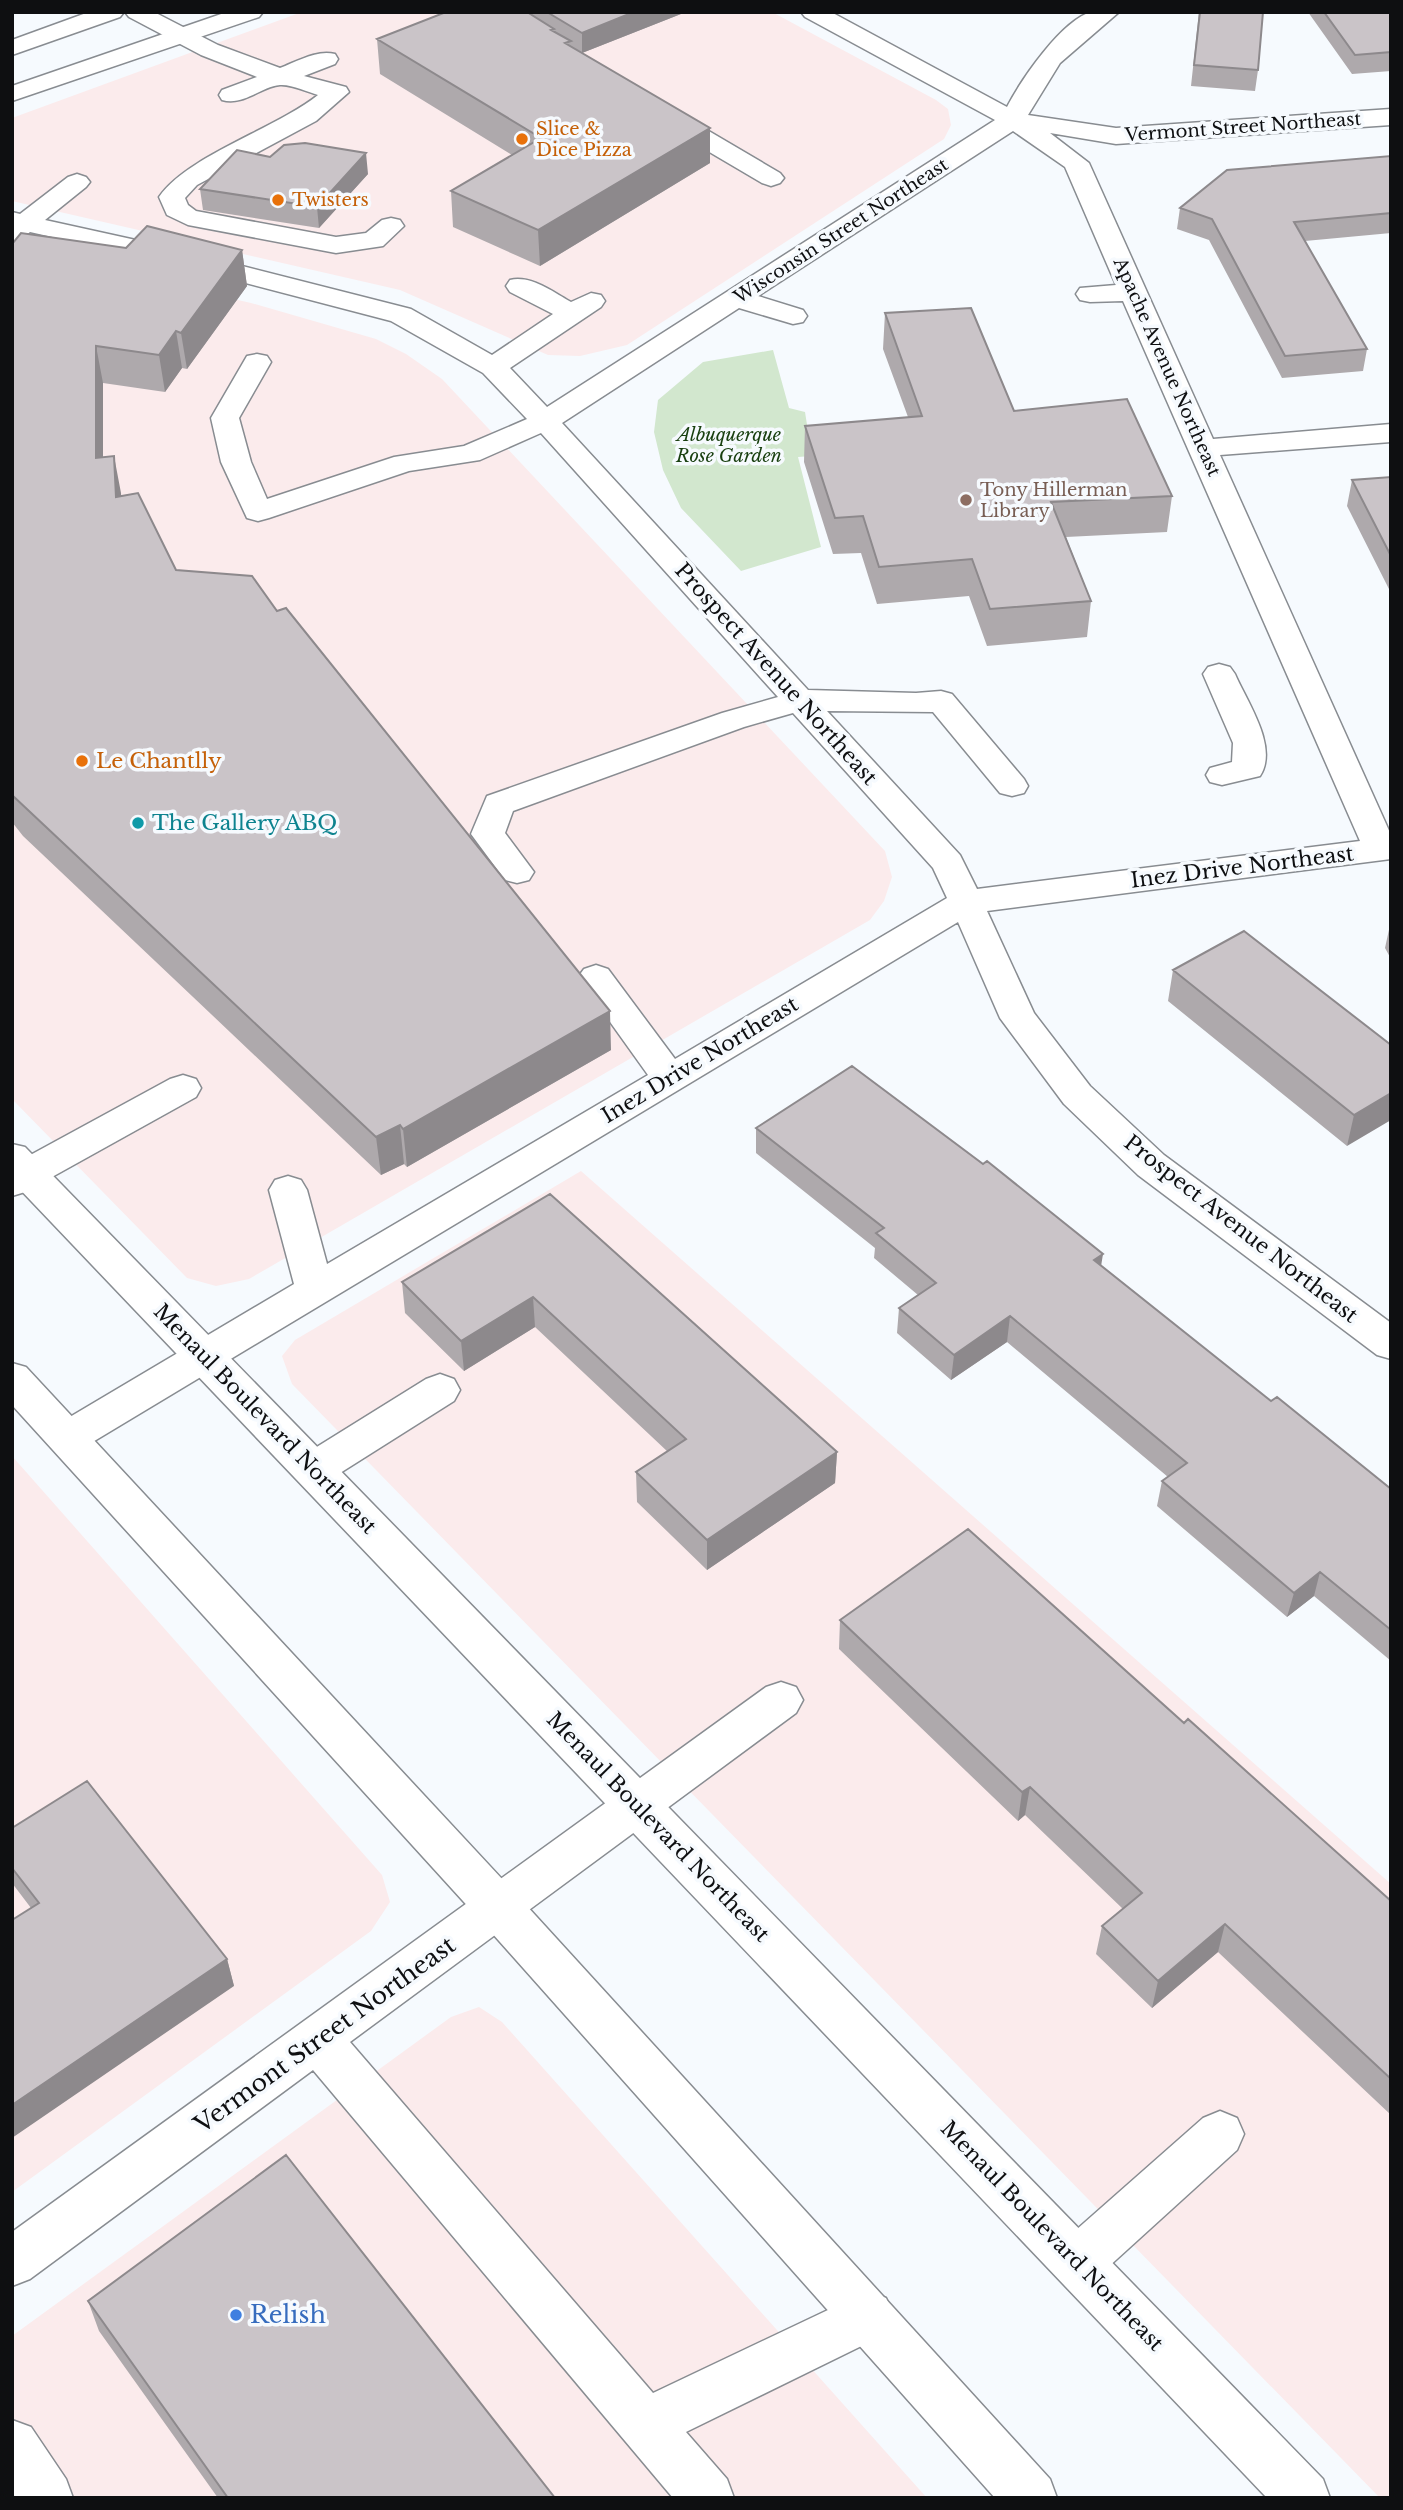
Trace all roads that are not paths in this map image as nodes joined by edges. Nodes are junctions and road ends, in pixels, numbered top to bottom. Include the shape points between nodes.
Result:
1 (112, 12) edge
2 (137, 12) edge
3 (251, 12) edge
4 (813, 12) edge
5 (1107, 12) edge
6 (179, 38) junction
7 (15, 44) edge
8 (326, 59) dead end
9 (276, 77) junction
10 (12, 94) edge
11 (231, 95) dead end
12 (640, 101) edge
13 (1391, 117) edge
14 (1013, 120) junction
15 (771, 178) dead end
16 (77, 182) dead end
17 (17, 225) edge
18 (391, 226) dead end
19 (520, 286) dead end
20 (1134, 292) junction
21 (1090, 294) dead end
22 (736, 298) junction
23 (793, 317) dead end
24 (257, 362) dead end
25 (493, 367) junction
26 (545, 421) junction
27 (1391, 433) edge
28 (1204, 448) junction
29 (1219, 674) dead end
30 (802, 700) junction
31 (1222, 775) dead end
32 (1012, 786) dead end
33 (1385, 849) edge
34 (517, 872) dead end
35 (966, 902) junction
36 (596, 977) dead end
37 (670, 1078) junction
38 (183, 1088) dead end
39 (18, 1171) edge
40 (288, 1190) dead end
41 (315, 1290) junction
42 (1391, 1344) edge
43 (205, 1355) junction
44 (12, 1378) edge
45 (440, 1390) dead end
46 (67, 1438) junction
47 (314, 1469) junction
48 (781, 1700) dead end
49 (637, 1806) junction
50 (499, 1908) junction
51 (318, 2040) junction
52 (1220, 2134) dead end
53 (12, 2262) edge
54 (1077, 2262) junction
55 (868, 2316) junction
56 (645, 2424) junction
57 (12, 2446) edge
58 (47, 2498) edge
59 (708, 2498) edge
60 (1031, 2498) edge
61 (1304, 2498) edge

1 - 7 street
2 - 6 street
3 - 6 street
4 - 14 street, Apache Avenue Northeast
5 - 14 street via 1066,41 1036,75
6 - 9 street
6 - 10 street
8 - 9 street
9 - 11 street
9 - 18 street via 337,92 307,116 188,180 172,197 176,209 188,217 336,246 374,240
12 - 15 street
13 - 14 street, Vermont Street Northeast via 1116,136
14 - 20 street, Apache Avenue Northeast via 1076,163
14 - 22 street, Wisconsin Street Northeast
16 - 17 street
17 - 25 street, Prospect Avenue Northeast via 172,256 401,315
19 - 25 street via 581,307
20 - 21 street
20 - 28 street, Apache Avenue Northeast
22 - 23 street
22 - 26 street, Wisconsin Street Northeast
24 - 26 street, Wisconsin Street Northeast via 225,418 236,462 258,512 404,463 470,454
25 - 26 street, Prospect Avenue Northeast
26 - 30 street, Prospect Avenue Northeast
27 - 28 street
28 - 33 street, Apache Avenue Northeast
29 - 31 street via 1249,743 1248,769
30 - 32 street via 941,701
30 - 34 street via 499,804 488,834
30 - 35 street, Prospect Avenue Northeast via 948,863
33 - 35 street, Inez Drive Northeast
35 - 37 street, Inez Drive Northeast
35 - 42 street, Prospect Avenue Northeast via 1018,1018 1077,1095 1151,1165
36 - 37 street
37 - 41 street, Inez Drive Northeast
38 - 39 street
39 - 43 street, Menaul Boulevard Northeast
40 - 41 street
41 - 43 street, Inez Drive Northeast
43 - 46 street, Inez Drive Northeast
43 - 47 street, Menaul Boulevard Northeast
44 - 46 street
45 - 47 street
46 - 50 street
47 - 49 street, Menaul Boulevard Northeast
48 - 49 street, Vermont Street Northeast
49 - 50 street, Vermont Street Northeast
49 - 54 street, Menaul Boulevard Northeast
50 - 51 street, Vermont Street Northeast
50 - 55 street
51 - 53 street, Vermont Street Northeast
51 - 56 street
52 - 54 street
54 - 61 street, Menaul Boulevard Northeast
55 - 56 street
55 - 60 street
56 - 59 street
57 - 58 street

